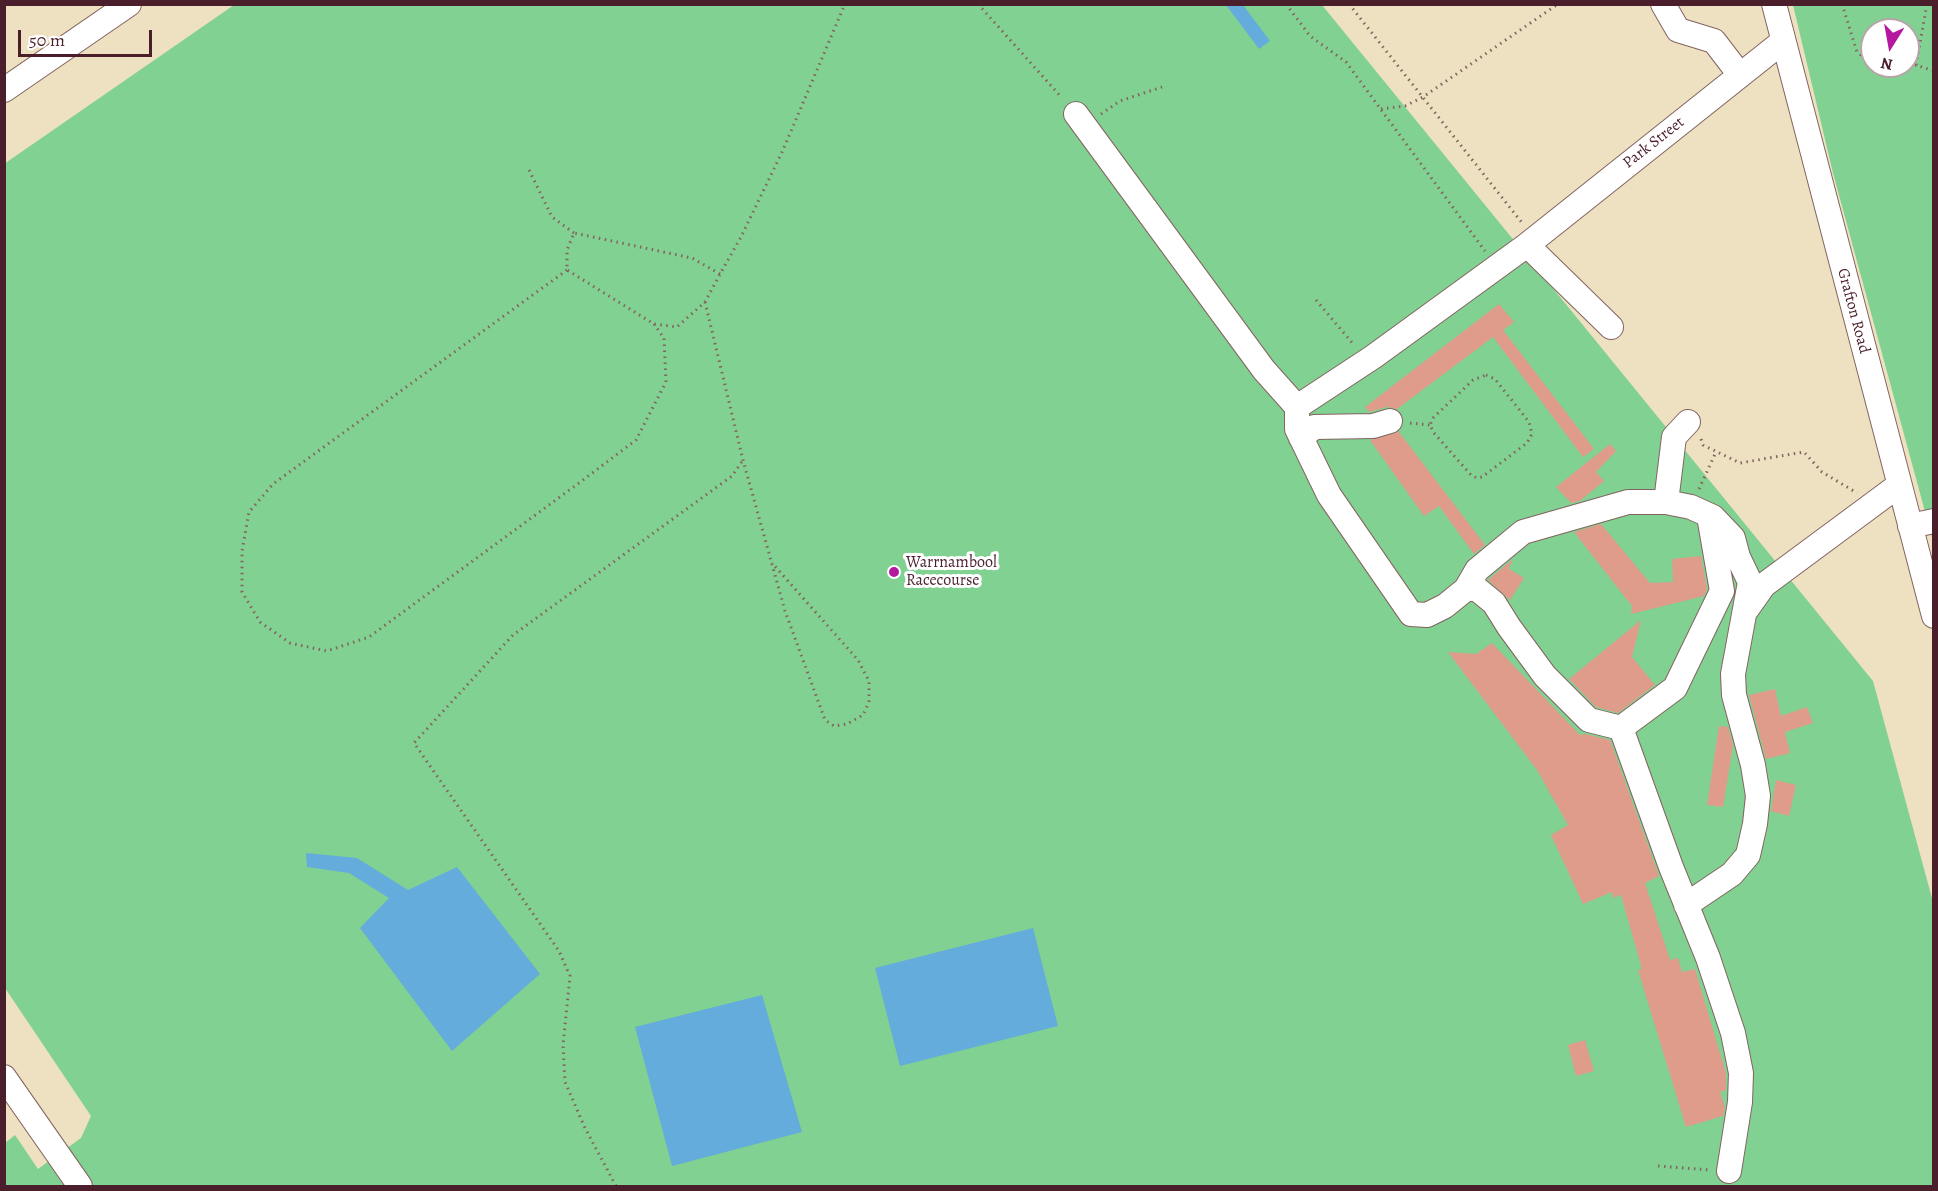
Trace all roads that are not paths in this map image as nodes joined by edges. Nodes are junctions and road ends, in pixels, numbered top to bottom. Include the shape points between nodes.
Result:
1 (129, 4) edge
2 (1663, 4) edge
3 (1774, 4) edge
4 (1782, 42) junction
5 (1740, 75) junction
6 (4, 90) edge
7 (1076, 114) road end
8 (1530, 242) junction
9 (1611, 327) dead end
10 (1298, 407) junction
11 (1390, 421) dead end
12 (1688, 422) road end
13 (1301, 438) junction
14 (1899, 485) junction
15 (1666, 502) junction
16 (1700, 511) junction
17 (1934, 521) edge
18 (1910, 526) junction
19 (1738, 557) junction
20 (1779, 574) junction
21 (1466, 589) junction
22 (1747, 609) junction
23 (1934, 616) edge
24 (1621, 728) junction
25 (1686, 904) junction
26 (4, 1077) edge
27 (1729, 1171) road end
28 (80, 1186) edge

1 - 6 street
2 - 5 street via 1678,30 1714,41
3 - 4 street, Grafton Road
4 - 5 street, Park Street
4 - 14 street, Grafton Road
5 - 8 street, Park Street
7 - 10 street via 1264,370
8 - 9 street
8 - 10 street, Park Street
10 - 13 street via 1297,429
11 - 13 street via 1373,426 1314,427
12 - 15 street via 1674,437
13 - 21 street via 1329,495 1412,614 1428,615
14 - 18 street, Grafton Road
14 - 20 street
15 - 16 street
15 - 21 street via 1628,502 1523,532 1477,570
16 - 19 street via 1733,538
16 - 24 street via 1722,591 1675,688
17 - 18 street
18 - 23 street, Grafton Road
19 - 20 street via 1753,569
19 - 22 street via 1750,582
20 - 22 street via 1764,585
21 - 24 street via 1477,589 1494,603 1545,676 1589,720
22 - 25 street via 1733,674 1734,695 1754,765 1758,796 1755,824 1748,855 1732,874
24 - 25 street
25 - 27 street via 1733,1033 1741,1073
26 - 28 street

